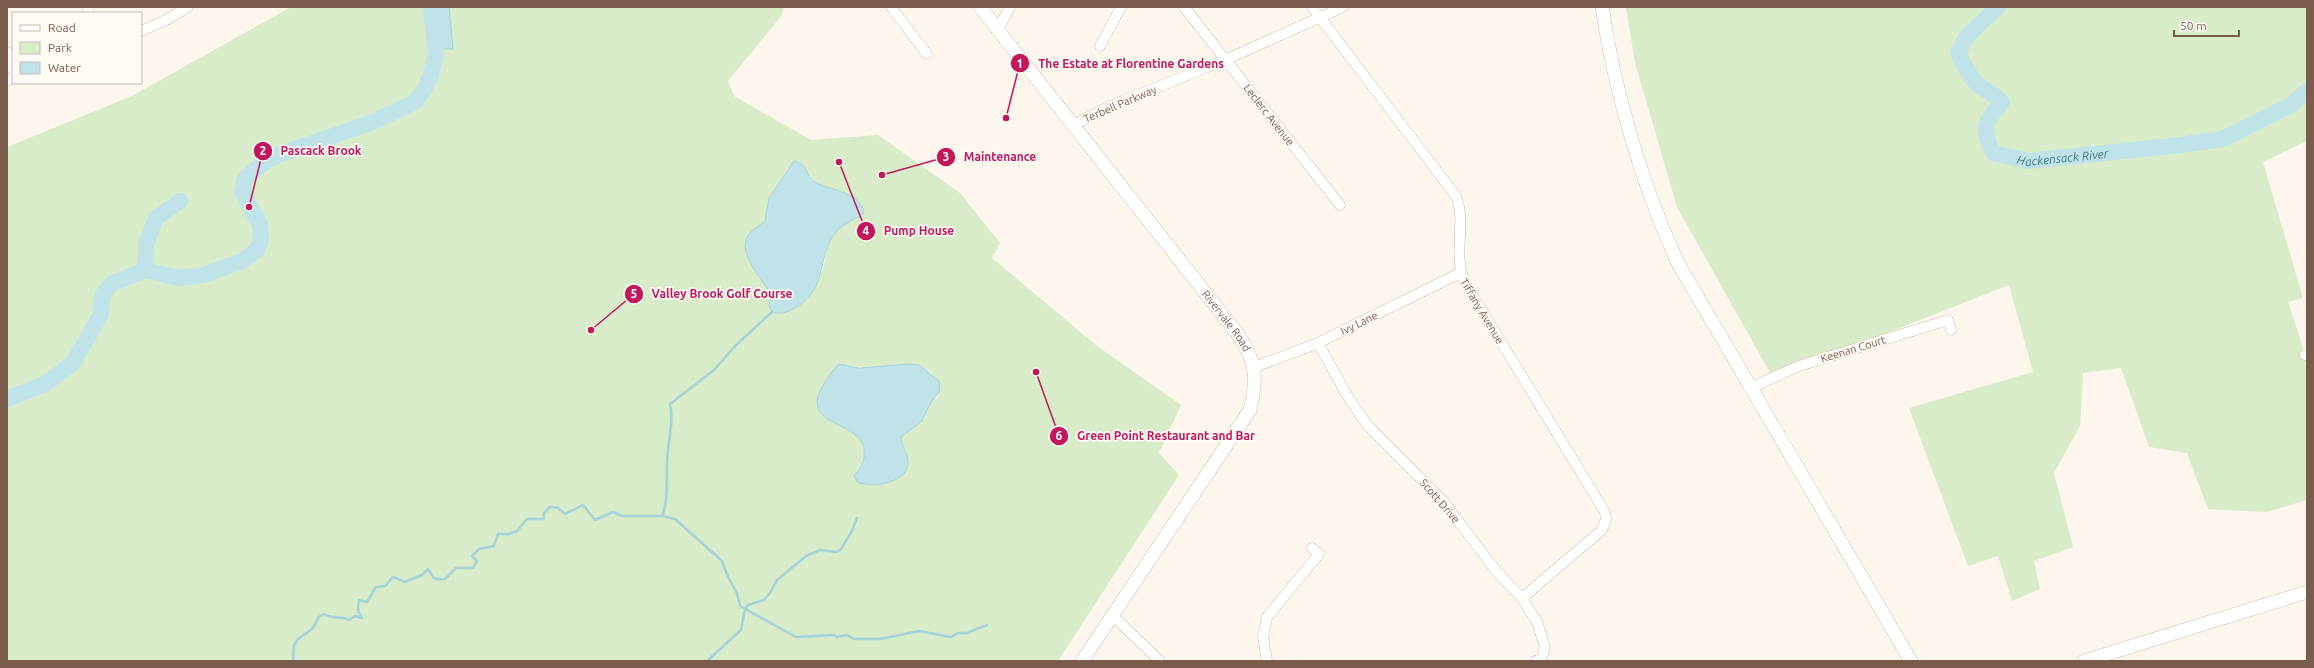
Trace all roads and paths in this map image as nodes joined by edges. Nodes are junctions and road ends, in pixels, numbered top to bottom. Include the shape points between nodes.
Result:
1 (188, 7) edge
2 (891, 7) edge
3 (980, 7) edge
4 (1010, 7) edge
5 (1121, 7) edge
6 (1184, 7) edge
7 (1312, 7) edge
8 (1343, 7) edge
9 (1602, 7) edge
10 (1319, 17) junction
11 (998, 29) junction
12 (142, 32) edge
13 (1100, 46) dead end
14 (7, 52) edge
15 (927, 54) dead end
16 (1225, 60) junction
17 (12, 66) edge
18 (1073, 125) junction
19 (1340, 205) dead end
20 (1460, 273) junction
21 (1951, 330) dead end
22 (1318, 343) junction
23 (1254, 367) junction
24 (1750, 388) junction
25 (1312, 548) dead end
26 (2307, 592) edge
27 (1522, 598) junction
28 (1113, 616) junction
29 (1082, 661) edge
30 (1160, 661) edge
31 (1267, 661) edge
32 (1536, 661) edge
33 (1911, 661) edge
34 (2084, 661) edge

1 - 12 street
2 - 15 street
3 - 11 street, Rivervale Road
4 - 11 street
5 - 13 street
6 - 16 street, Leclerc Avenue
7 - 10 street, Tiffany Avenue
8 - 10 street, Terbell Parkway
9 - 24 street via 1621,99 1659,218 1679,265
10 - 16 street, Terbell Parkway
10 - 20 street, Tiffany Avenue via 1456,196 1460,211
11 - 18 street, Rivervale Road
14 - 17 street
16 - 18 street, Terbell Parkway via 1113,105
16 - 19 street, Leclerc Avenue
18 - 23 street, Rivervale Road via 1244,342
20 - 22 street, Ivy Lane
20 - 27 street, Tiffany Avenue via 1605,512 1606,519 1602,530
21 - 24 street, Keenan Court via 1948,320 1799,366
22 - 23 street, Ivy Lane
22 - 27 street, Scott Drive via 1348,397 1368,426 1443,501 1497,572
23 - 28 street, Rivervale Road via 1255,390 1250,410
24 - 33 street
25 - 31 street via 1319,554 1267,617 1263,637
26 - 34 street
27 - 32 street, Scott Drive via 1537,622 1545,647 1542,658
28 - 29 street, Rivervale Road
28 - 30 street

